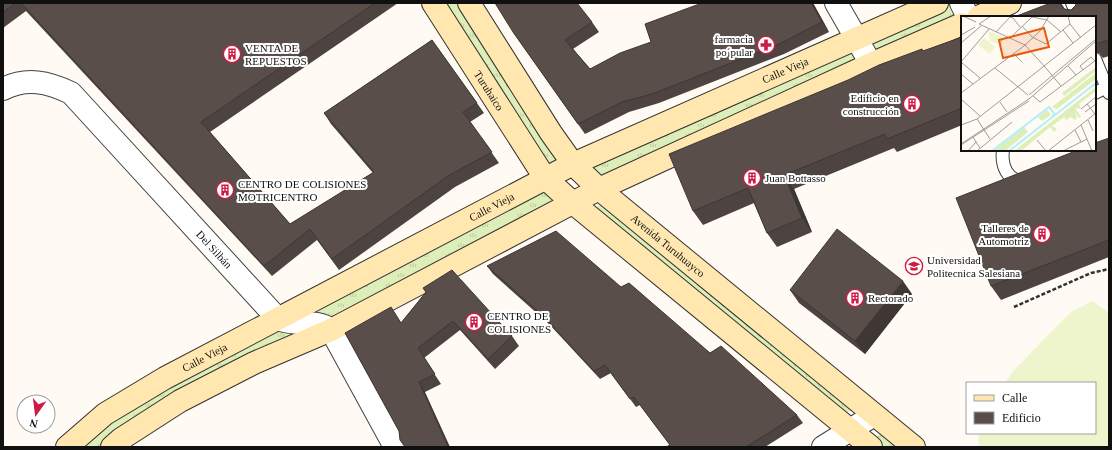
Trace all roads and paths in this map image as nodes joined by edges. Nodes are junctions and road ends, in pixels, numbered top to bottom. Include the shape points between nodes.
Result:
1 (433, 3) edge
2 (469, 3) edge
3 (836, 3) edge
4 (936, 3) edge
5 (961, 3) edge
6 (1010, 3) edge
7 (1072, 3) edge
8 (968, 16) edge
9 (980, 16) edge
10 (1078, 16) edge
11 (961, 24) edge
12 (857, 38) junction
13 (1096, 61) edge
14 (871, 64) junction
15 (3, 89) edge
16 (1108, 90) edge
17 (1096, 93) edge
18 (1002, 151) edge
19 (573, 164) junction
20 (1037, 176) edge
21 (545, 178) junction
22 (599, 189) junction
23 (573, 203) junction
24 (1109, 270) edge
25 (1014, 308) dead end
26 (278, 319) junction
27 (331, 330) junction
28 (874, 415) junction
29 (850, 430) junction
30 (67, 447) edge
31 (112, 447) edge
32 (395, 447) edge
33 (822, 447) edge
34 (871, 447) edge
35 (914, 447) edge

1 - 21 main road, Turuhaico
2 - 19 main road, Avenida Turuhuayco
3 - 12 street
4 - 12 main road, Calle Vieja
5 - 8 street
6 - 9 main road
7 - 10 lane
11 - 14 main road
12 - 14 street
12 - 19 main road, Calle Vieja
13 - 16 lane
14 - 22 main road
15 - 26 street, Del Silbán via 11,85 32,82 53,84 71,93
16 - 17 lane
18 - 20 lane via 1001,160 1005,172 1014,180 1024,182
19 - 21 main road, Calle Vieja
19 - 22 main road, Avenida Turuhuayco
21 - 23 main road
21 - 26 main road, Calle Vieja
22 - 23 main road
22 - 28 main road, Avenida Turuhuayco
23 - 27 main road
23 - 29 main road
24 - 25 path via 1091,273
26 - 27 street via 290,323 319,324
26 - 30 main road, Calle Vieja via 165,378 105,414
27 - 31 main road via 254,363 180,401
27 - 32 street
28 - 29 street
28 - 35 main road, Avenida Turuhuayco
29 - 33 street
29 - 34 main road

